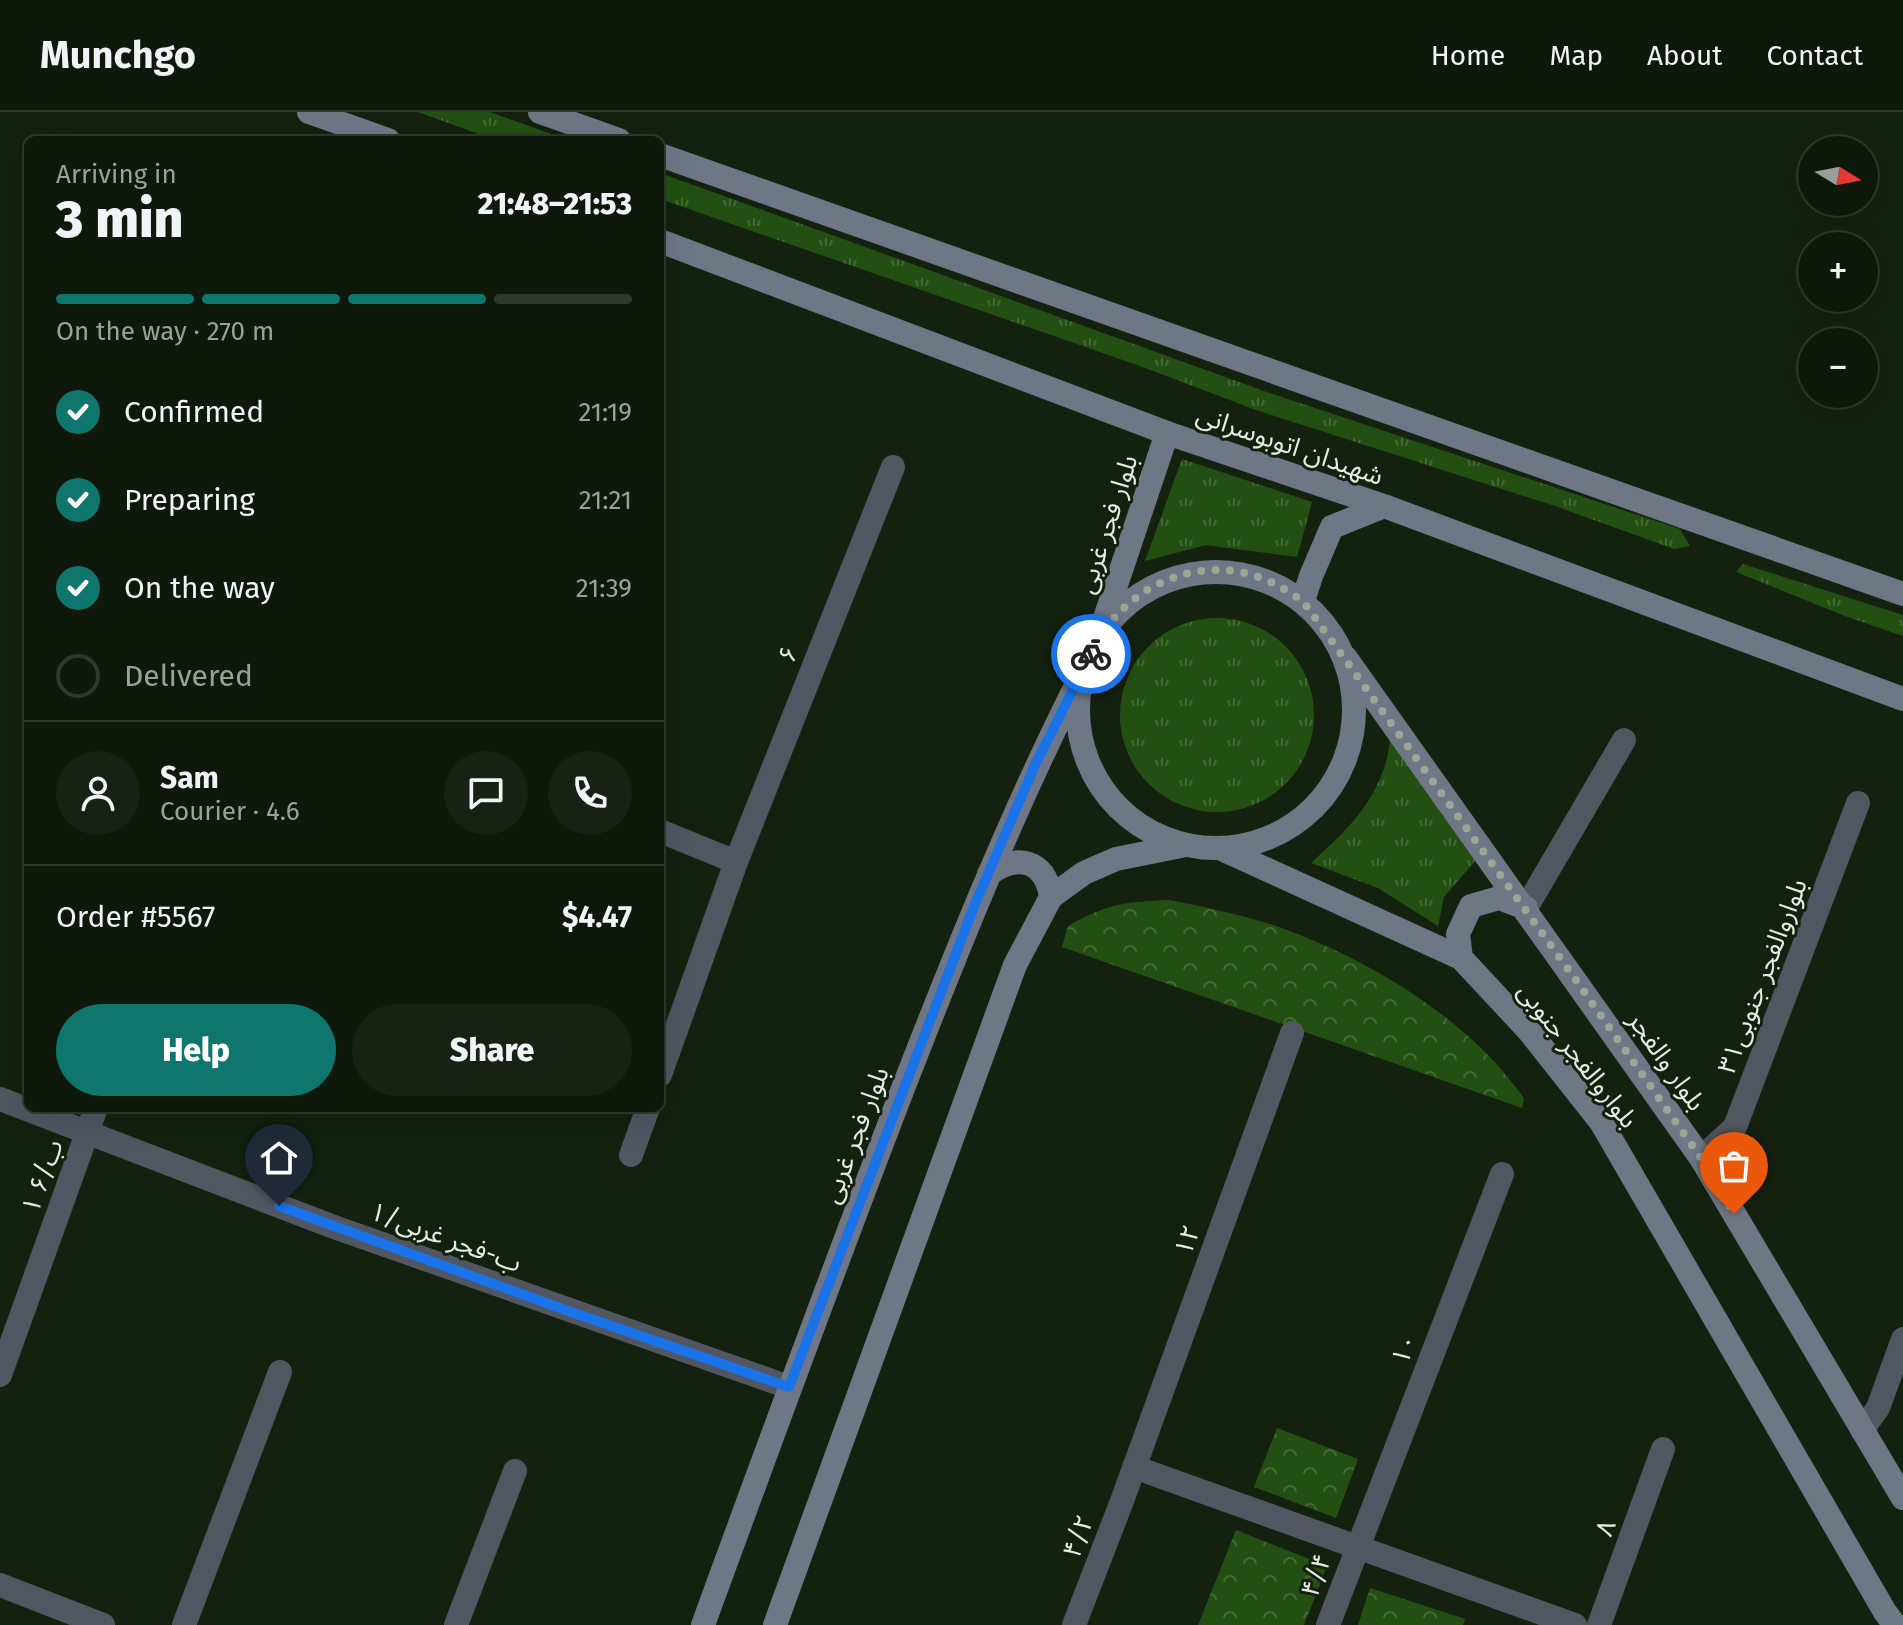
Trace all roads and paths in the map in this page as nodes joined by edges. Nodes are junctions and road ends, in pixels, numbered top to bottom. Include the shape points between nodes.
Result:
1 (309, 112) edge
2 (540, 112) edge
3 (377, 136) edge
4 (608, 136) edge
5 (664, 156) edge
6 (664, 243) edge
7 (1167, 433) junction
8 (893, 467) dead end
9 (1384, 506) junction
10 (1903, 594) edge
11 (1303, 601) junction
12 (1100, 634) junction
13 (1345, 657) junction
14 (1082, 674) junction
15 (1903, 699) edge
16 (1624, 740) dead end
17 (1858, 803) dead end
18 (664, 833) edge
19 (1181, 846) junction
20 (1224, 850) junction
21 (736, 862) junction
22 (989, 874) junction
23 (1051, 897) junction
24 (1526, 908) junction
25 (1461, 958) junction
26 (1292, 1033) dead end
27 (664, 1064) edge
28 (0, 1099) edge
29 (24, 1108) edge
30 (34, 1112) edge
31 (94, 1112) edge
32 (647, 1112) edge
33 (87, 1132) junction
34 (631, 1155) dead end
35 (1701, 1158) junction
36 (1502, 1174) dead end
37 (1903, 1339) edge
38 (280, 1372) dead end
39 (0, 1375) edge
40 (789, 1387) junction
41 (1862, 1430) junction
42 (1663, 1449) dead end
43 (1134, 1467) junction
44 (515, 1471) dead end
45 (1903, 1498) edge
46 (1357, 1545) junction
47 (0, 1585) edge
48 (1887, 1621) edge
49 (103, 1625) edge
50 (184, 1625) edge
51 (456, 1625) edge
52 (703, 1625) edge
53 (775, 1625) edge
54 (1074, 1625) edge
55 (1328, 1625) edge
56 (1575, 1625) edge
57 (1599, 1625) edge

1 - 3 main road
2 - 4 main road
5 - 10 main road
6 - 7 main road, شهیدان اتوبوسرانی
7 - 9 main road, شهیدان اتوبوسرانی
7 - 12 main road, بلوار فجر غربی
8 - 21 street, ۶
9 - 11 main road via 1332,527
9 - 15 main road, شهیدان اتوبوسرانی
11 - 12 main road via 1270,581 1245,574 1194,572 1158,583 1125,604
11 - 13 main road
12 - 14 main road
13 - 20 main road via 1355,700 1351,744 1334,785 1305,818 1267,840
13 - 24 main road, بلوار والفجر
14 - 19 main road via 1077,718 1086,761 1100,786 1141,828
14 - 22 main road, بلوار فجر غربی via 1035,765
16 - 24 street
17 - 35 street, بلواروالفجر جنوبی۳۱ via 1735,1127
18 - 21 street
19 - 20 main road
19 - 23 main road via 1116,859 1084,873
20 - 25 main road, بلواروالفجر جنوبی
21 - 27 street, ۶
22 - 23 main road via 1004,863 1039,868
22 - 40 main road, بلوار فجر غربی
23 - 53 main road via 1015,965
24 - 25 main road via 1499,898 1471,906 1458,934
24 - 35 main road, بلوار والفجر
25 - 48 main road, بلواروالفجر جنوبی via 1529,1031 1601,1122
26 - 43 street, ۱۲
28 - 29 street, ۱/ب-فجر غربی
30 - 33 street, ۱/ب-فجر غربی
31 - 33 street, ۱ ب/۶
32 - 34 street
33 - 39 street, ۱ ب/۶
33 - 40 street, ۱/ب-فجر غربی via 334,1227
35 - 41 main road, بلوار والفجر
36 - 46 street, ۱۰
37 - 41 street via 1878,1408
38 - 50 street
40 - 52 main road, بلوار فجر غربی
41 - 45 main road, بلوار والفجر
42 - 57 street, ۸
43 - 46 street
43 - 54 street, ۴/۲
44 - 51 street
46 - 55 street, ۴/۴
46 - 56 street
47 - 49 street

